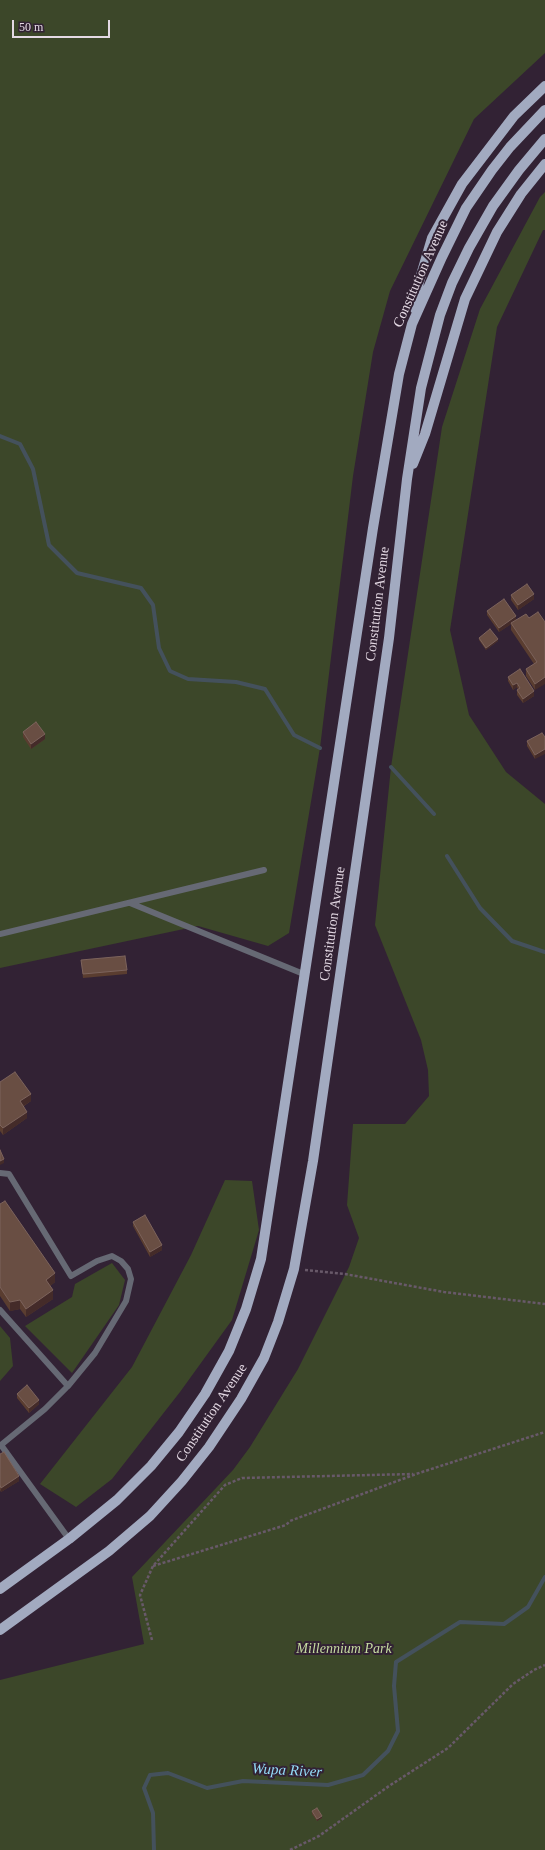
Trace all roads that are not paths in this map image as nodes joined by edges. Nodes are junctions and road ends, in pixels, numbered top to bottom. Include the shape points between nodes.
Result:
1 (545, 86) edge
2 (545, 110) edge
3 (545, 139) edge
4 (545, 164) edge
5 (412, 324) junction
6 (407, 479) junction
7 (264, 870) dead end
8 (129, 902) junction
9 (0, 934) edge
10 (306, 975) junction
11 (0, 1173) edge
12 (0, 1310) edge
13 (68, 1386) junction
14 (69, 1539) junction
15 (0, 1589) edge
16 (0, 1630) edge

1 - 5 main road via 514,116 462,184 432,238 419,282
2 - 5 main road, Constitution Avenue via 510,147 466,208
3 - 6 main road, Constitution Avenue via 493,206 468,248 452,283 440,315 421,388
4 - 6 main road via 521,194 497,232 465,299 425,434
5 - 10 main road, Constitution Avenue via 399,374
6 - 16 main road, Constitution Avenue via 389,638 313,1161 294,1270 278,1322 264,1358 237,1405 182,1481 150,1516 109,1551
7 - 8 lane
8 - 9 lane
8 - 10 lane
10 - 14 main road, Constitution Avenue via 261,1259 246,1309 229,1352 205,1394 151,1466 117,1500
11 - 13 lane via 9,1174 71,1276 97,1261 112,1256 128,1269 131,1279 126,1301 95,1353
12 - 13 lane
13 - 14 lane via 45,1409 1,1445
14 - 15 main road, Constitution Avenue

